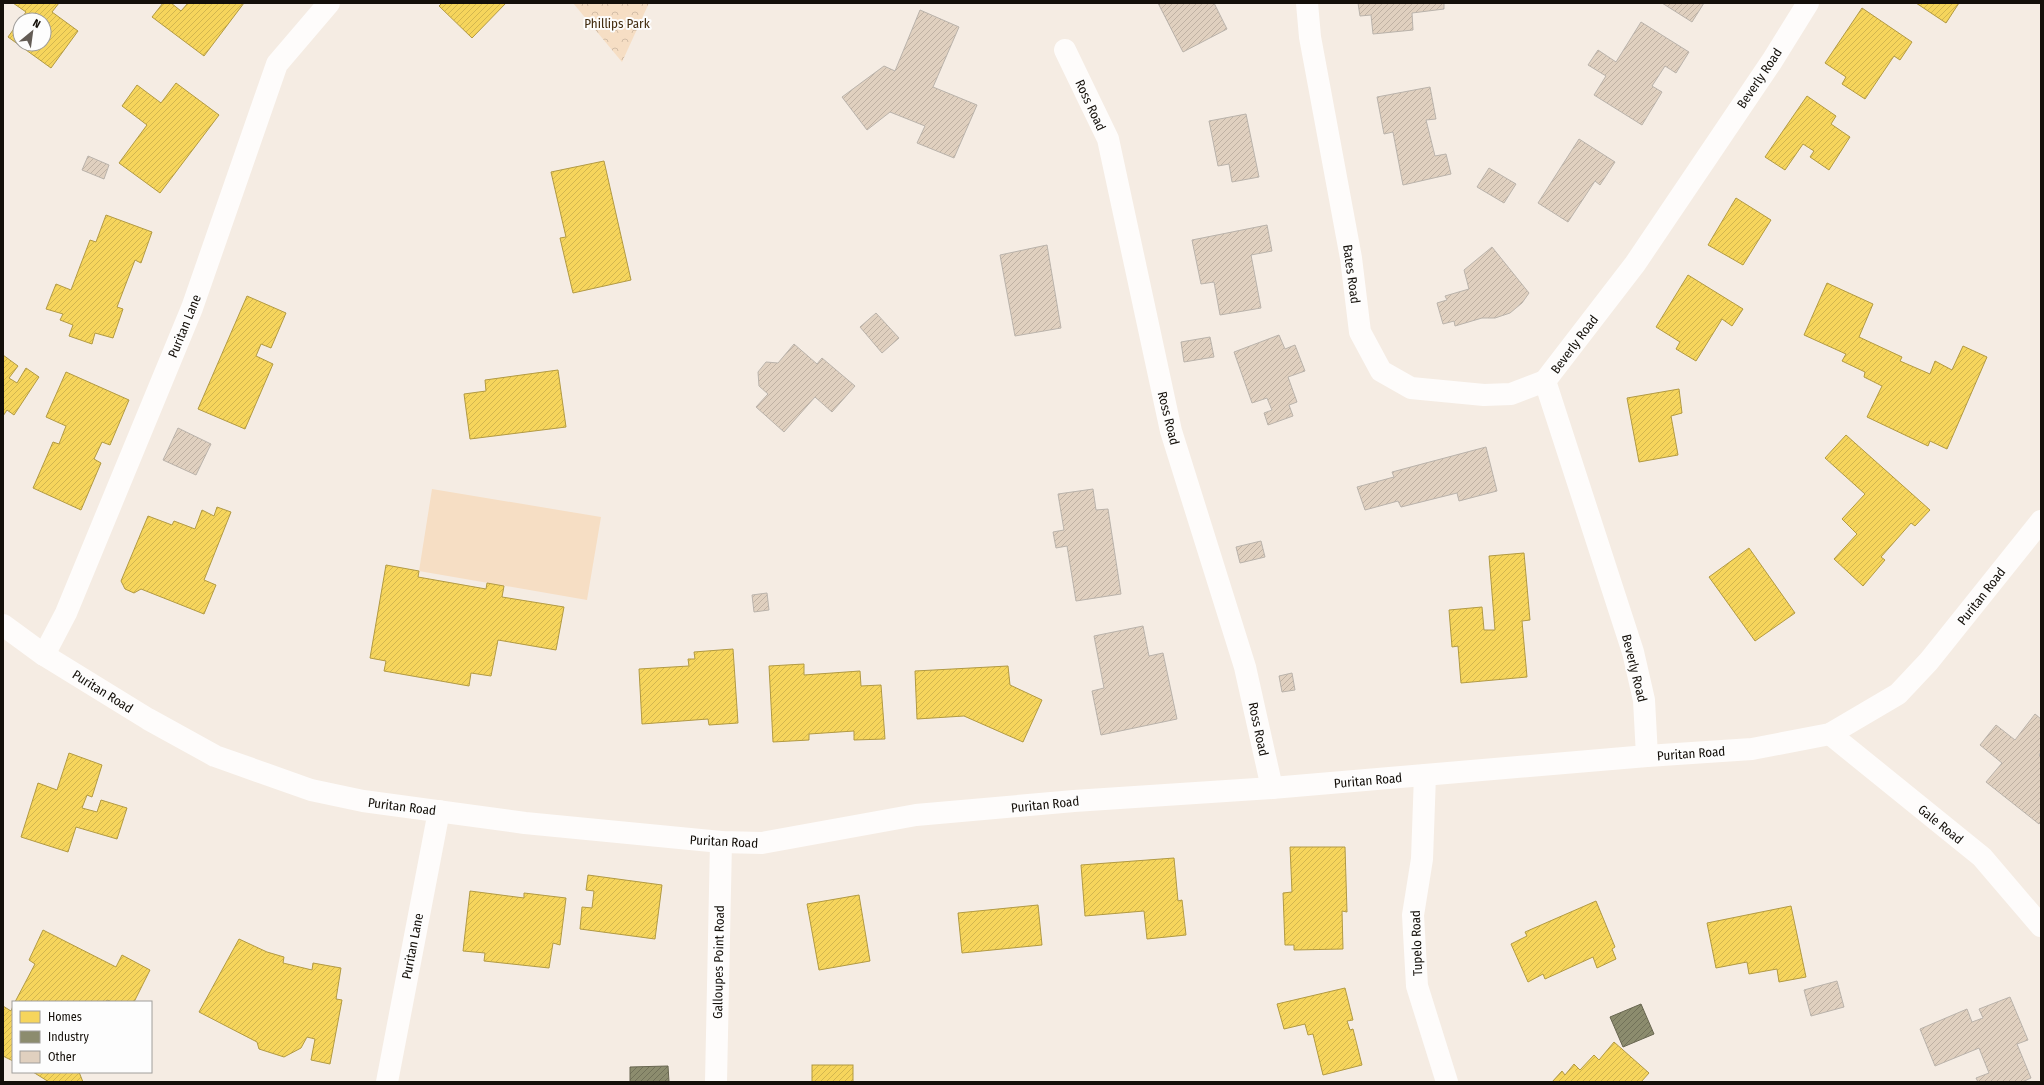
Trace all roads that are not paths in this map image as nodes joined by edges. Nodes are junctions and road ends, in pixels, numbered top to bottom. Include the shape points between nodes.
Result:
1 (329, 3) edge
2 (1307, 3) edge
3 (1808, 3) edge
4 (1065, 50) dead end
5 (1545, 381) junction
6 (2041, 521) edge
7 (5, 633) edge
8 (44, 655) junction
9 (1830, 734) junction
10 (1647, 756) junction
11 (1424, 775) junction
12 (1272, 788) junction
13 (439, 811) junction
14 (720, 842) junction
15 (2041, 926) edge
16 (387, 1082) edge
17 (716, 1082) edge
18 (1447, 1082) edge

1 - 8 street, Puritan Lane via 277,64 192,308 66,613
2 - 5 street, Bates Road via 1310,37 1351,258 1360,332 1381,371 1411,388 1484,395 1511,394
3 - 5 street, Beverly Road via 1772,61 1635,264
4 - 12 street, Ross Road via 1108,140 1171,432 1245,667
5 - 10 street, Beverly Road via 1633,652 1644,700
6 - 9 street, Puritan Road via 1929,661 1898,694
7 - 8 street, Puritan Road
8 - 13 street, Puritan Road via 214,756 311,790 363,801
9 - 10 street, Puritan Road via 1752,749
9 - 15 street, Gale Road via 1982,857
10 - 11 street, Puritan Road
11 - 12 street, Puritan Road
11 - 18 street, Tupelo Road via 1422,859 1413,915 1417,986
12 - 14 street, Puritan Road via 1074,801 916,815 762,843
13 - 14 street, Puritan Road via 524,823
13 - 16 street, Puritan Lane
14 - 17 street, Galloupes Point Road

